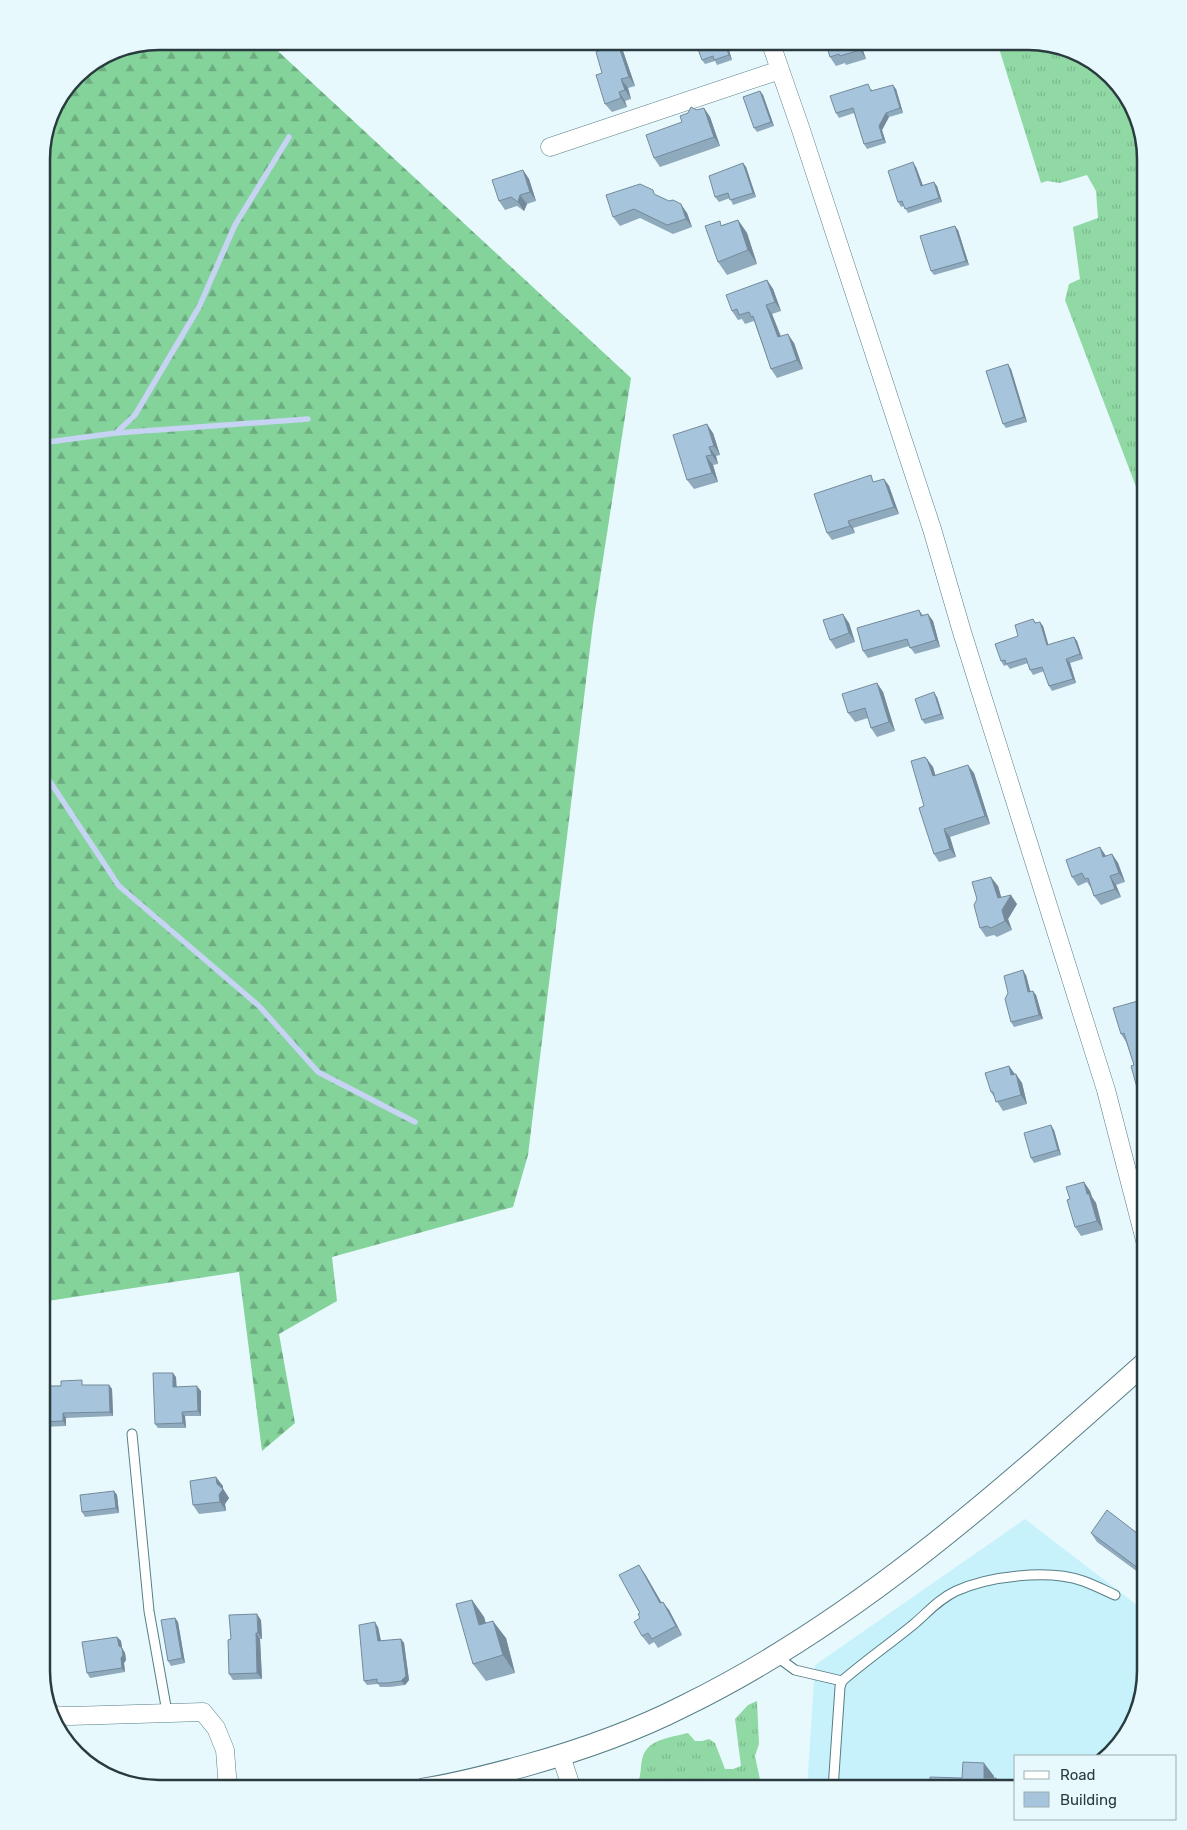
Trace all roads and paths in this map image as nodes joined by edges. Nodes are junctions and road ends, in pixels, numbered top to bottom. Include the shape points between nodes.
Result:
1 (773, 50) edge
2 (780, 70) junction
3 (550, 147) dead end
4 (1137, 1209) edge
5 (1137, 1370) edge
6 (132, 1434) dead end
7 (1115, 1595) dead end
8 (775, 1656) junction
9 (842, 1681) junction
10 (167, 1712) junction
11 (59, 1715) edge
12 (561, 1756) junction
13 (227, 1780) edge
14 (467, 1780) edge
15 (569, 1780) edge
16 (834, 1780) edge

1 - 2 street
2 - 3 street
2 - 4 street via 932,529 1106,1090
5 - 8 street via 1028,1467 934,1544 838,1616
6 - 10 lane via 149,1611
7 - 9 lane via 1061,1576 977,1583 940,1601
8 - 9 lane via 795,1670
8 - 12 street via 683,1707
9 - 16 lane
10 - 11 street
10 - 13 street via 203,1712 216,1728 225,1750
12 - 14 street
12 - 15 street

